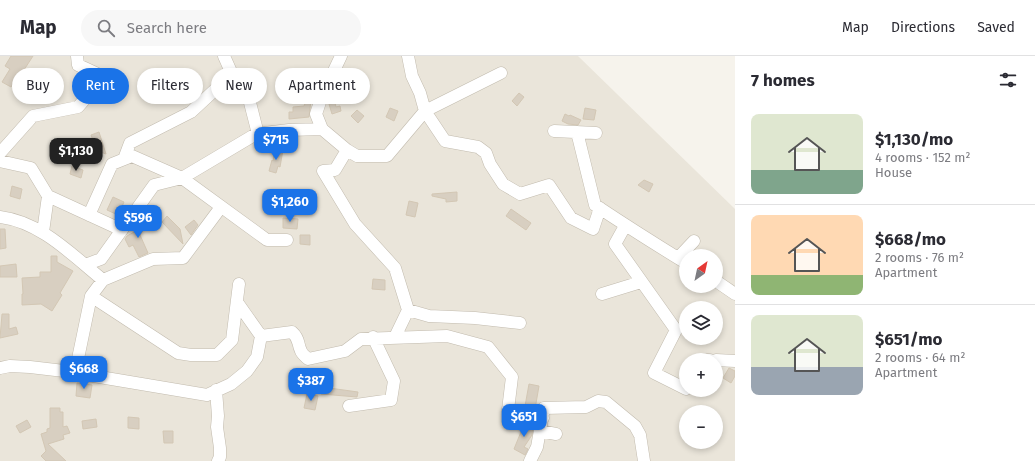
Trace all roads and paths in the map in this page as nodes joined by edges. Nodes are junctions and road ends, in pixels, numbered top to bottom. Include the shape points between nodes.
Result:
1 (77, 56) edge
2 (224, 56) edge
3 (341, 56) edge
4 (408, 56) edge
5 (229, 68) edge
6 (501, 73) dead end
7 (211, 93) edge
8 (250, 104) edge
9 (425, 111) junction
10 (322, 129) junction
11 (554, 131) dead end
12 (577, 132) junction
13 (596, 133) dead end
14 (258, 134) junction
15 (347, 150) junction
16 (0, 154) edge
17 (124, 159) junction
18 (182, 178) junction
19 (48, 196) junction
20 (221, 207) junction
21 (600, 208) junction
22 (89, 215) junction
23 (0, 217) edge
24 (625, 226) junction
25 (122, 230) junction
26 (43, 232) junction
27 (287, 240) dead end
28 (694, 241) dead end
29 (689, 249) edge
30 (679, 259) edge
31 (85, 265) junction
32 (103, 280) junction
33 (642, 282) junction
34 (239, 284) dead end
35 (723, 286) edge
36 (602, 294) dead end
37 (735, 294) edge
38 (91, 296) junction
39 (237, 302) junction
40 (408, 310) junction
41 (520, 324) dead end
42 (261, 336) junction
43 (396, 337) junction
44 (373, 338) junction
45 (723, 360) edge
46 (735, 361) edge
47 (0, 368) edge
48 (75, 373) junction
49 (679, 386) edge
50 (216, 390) junction
51 (349, 406) dead end
52 (543, 418) junction
53 (540, 431) junction
54 (556, 434) dead end
55 (218, 461) edge
56 (530, 461) edge
57 (644, 461) edge

1 - 16 street via 78,65 104,77 78,107 33,116
2 - 5 street
3 - 10 street via 316,114
4 - 9 street via 412,76
6 - 9 street
7 - 17 street via 191,112 130,143
8 - 14 street
9 - 15 street via 387,156 357,156
9 - 21 street via 445,141 478,147 486,153 503,184 520,194 549,185 572,218 593,229
10 - 14 street
10 - 15 street
11 - 12 street
12 - 13 street
12 - 21 street via 595,205
14 - 18 street
15 - 40 street via 335,170 323,172 355,224 396,268
16 - 19 street via 31,168
17 - 18 street via 132,156
17 - 22 street via 112,164
18 - 20 street
18 - 25 street via 154,185
19 - 22 street
19 - 26 street
20 - 27 street via 267,240
20 - 32 street via 183,258 153,259
21 - 24 street
22 - 25 street
23 - 26 street via 13,219
24 - 30 street
24 - 33 street via 615,244
25 - 31 street via 102,259
26 - 31 street
28 - 29 street
31 - 32 street
32 - 38 street
33 - 36 street
33 - 49 street via 676,330 654,373
34 - 39 street
35 - 37 street
38 - 39 street via 178,353 191,355 217,355 232,340
38 - 48 street
39 - 42 street
40 - 41 street via 429,316
40 - 43 street
42 - 44 street via 292,332 308,359 345,351 362,339
42 - 50 street via 257,357 247,371 231,384
43 - 44 street
43 - 52 street via 447,336 488,348 512,377 508,410
44 - 51 street via 394,381 391,400
45 - 46 street
47 - 48 street via 30,367
48 - 50 street via 207,395
50 - 55 street via 220,448
52 - 53 street
52 - 57 street via 544,408 586,406 598,401 606,402 635,426 640,435
53 - 54 street
53 - 56 street via 537,447

